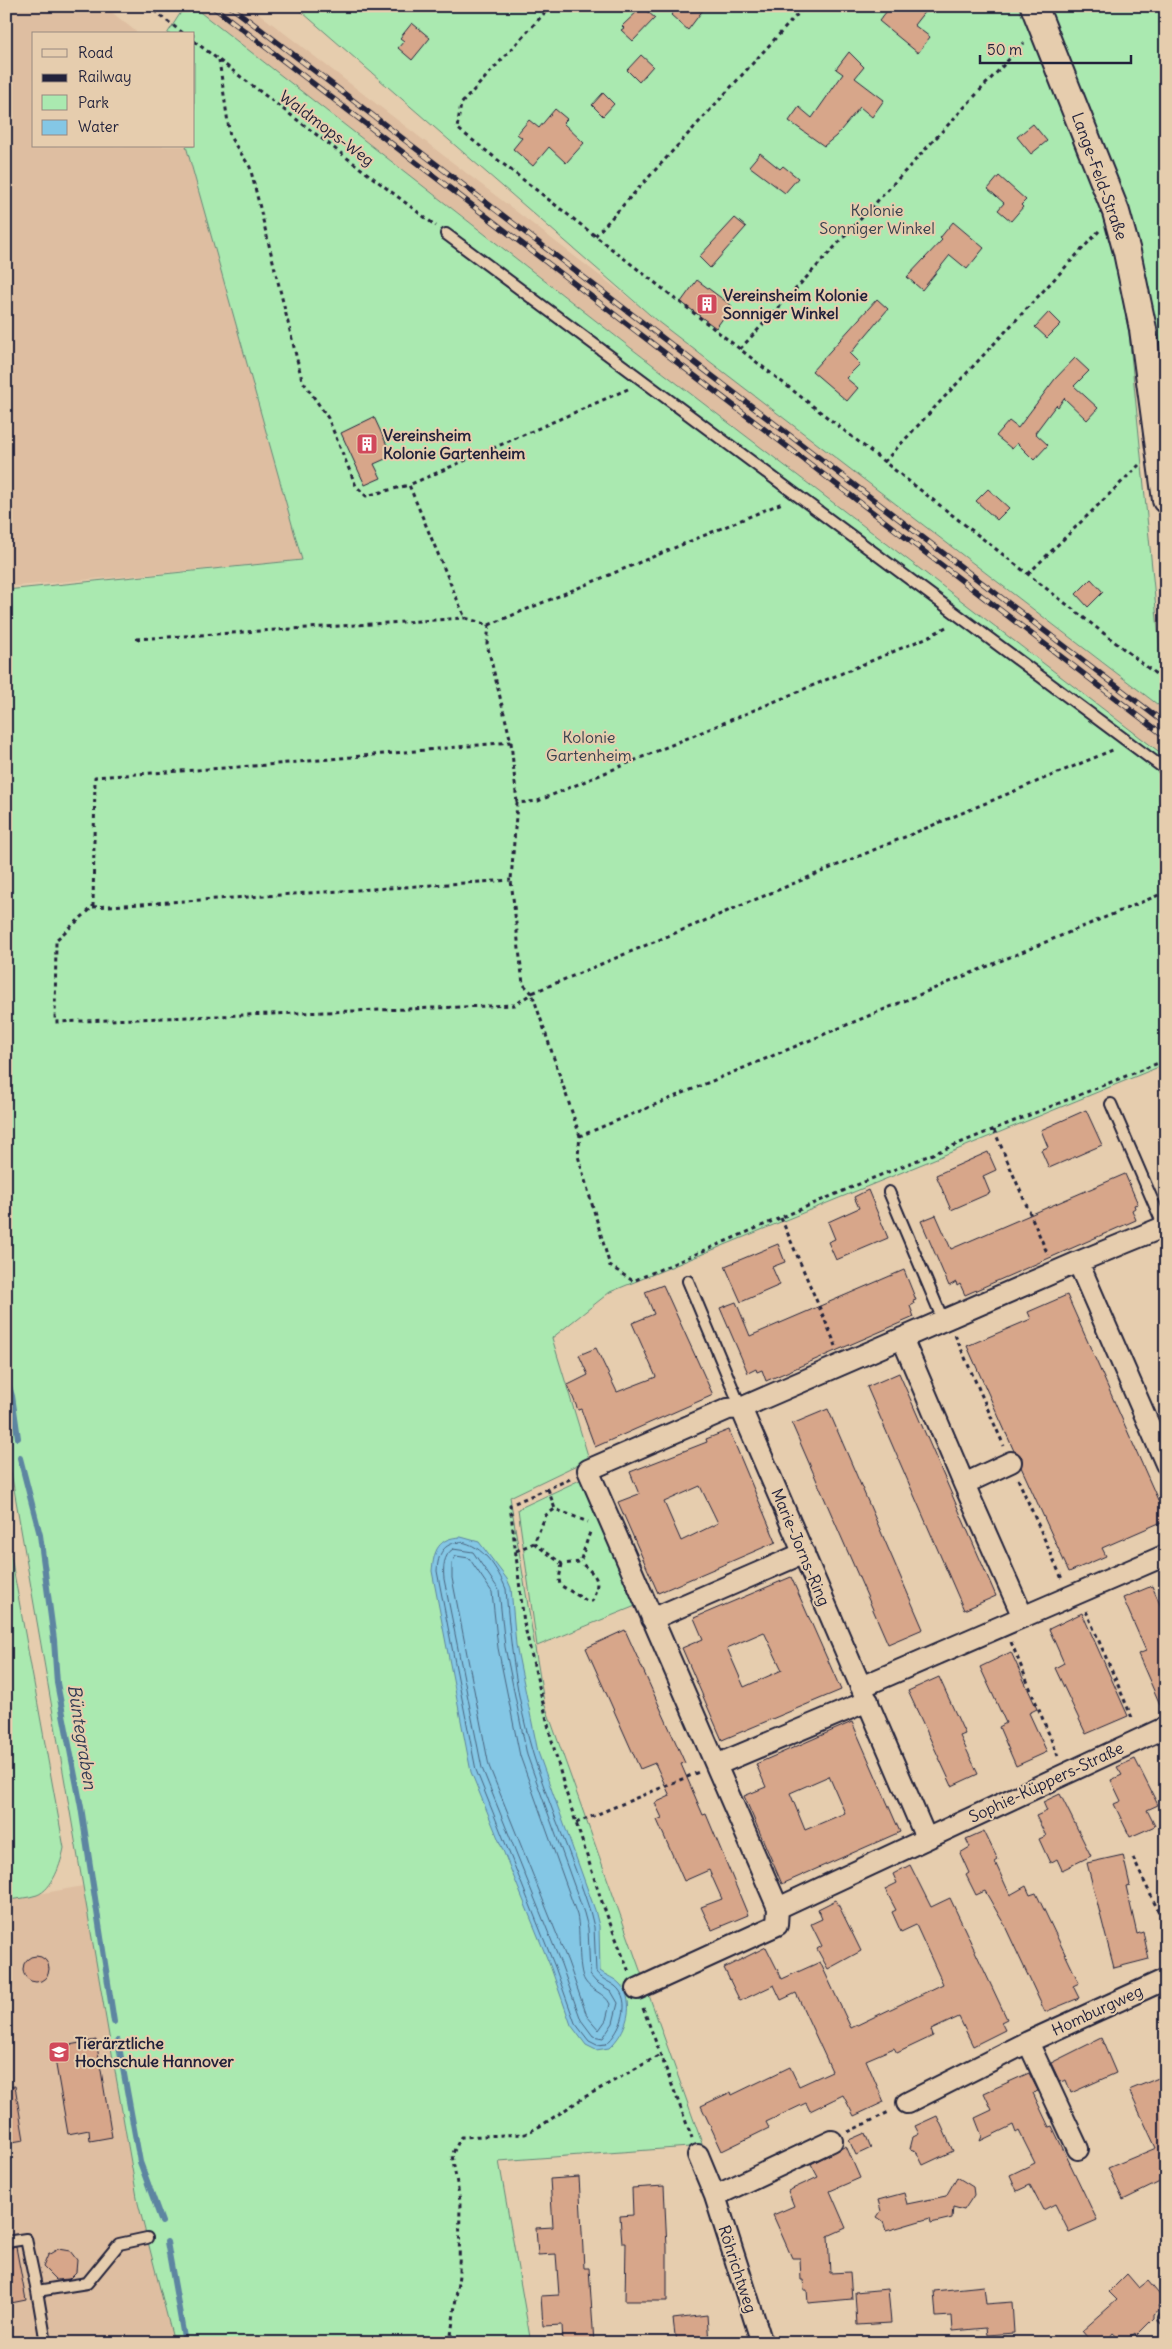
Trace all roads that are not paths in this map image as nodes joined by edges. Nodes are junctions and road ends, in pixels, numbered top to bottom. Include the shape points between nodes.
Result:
1 (1038, 15) edge
2 (446, 234) road end
3 (1166, 500) edge
4 (1166, 770) edge
5 (1111, 1104) dead end
6 (889, 1192) dead end
7 (1165, 1226) edge
8 (1078, 1262) junction
9 (688, 1281) dead end
10 (943, 1320) junction
11 (902, 1338) junction
12 (741, 1408) junction
13 (1011, 1462) dead end
14 (1166, 1464) edge
15 (964, 1484) junction
16 (804, 1553) junction
17 (1166, 1554) edge
18 (1023, 1616) junction
19 (652, 1619) junction
20 (865, 1694) junction
21 (1166, 1727) edge
22 (716, 1765) junction
23 (926, 1838) junction
24 (778, 1908) junction
25 (1166, 1978) edge
26 (637, 1989) road end
27 (1028, 2042) junction
28 (907, 2103) road end
29 (832, 2141) road end
30 (1078, 2149) dead end
31 (698, 2154) road end
32 (715, 2196) junction
33 (147, 2238) dead end
34 (6, 2242) edge
35 (37, 2291) junction
36 (46, 2343) edge
37 (762, 2343) edge

1 - 3 street, Lange-Feld-Straße via 1116,212 1127,252 1143,330
2 - 4 lane
5 - 7 lane
6 - 10 lane
7 - 8 street
8 - 10 street
8 - 14 street
9 - 12 lane
10 - 11 street
11 - 12 street
11 - 15 street
12 - 16 street, Marie-Jorns-Ring
12 - 19 street via 728,1409 588,1470
13 - 15 street
15 - 18 street
16 - 19 street
16 - 20 street, Marie-Jorns-Ring
17 - 18 street
18 - 20 street
19 - 22 street
20 - 22 street
20 - 23 street
21 - 23 street, Sophie-Küppers-Straße
22 - 24 street
23 - 24 street, Sophie-Küppers-Straße
24 - 26 street via 777,1925
25 - 27 street, Homburgweg
27 - 28 street, Homburgweg
27 - 30 street
29 - 32 street
31 - 32 street, Röhrichtweg
32 - 37 street, Röhrichtweg
33 - 35 lane via 119,2244 87,2283
34 - 35 lane via 26,2239
35 - 36 lane

